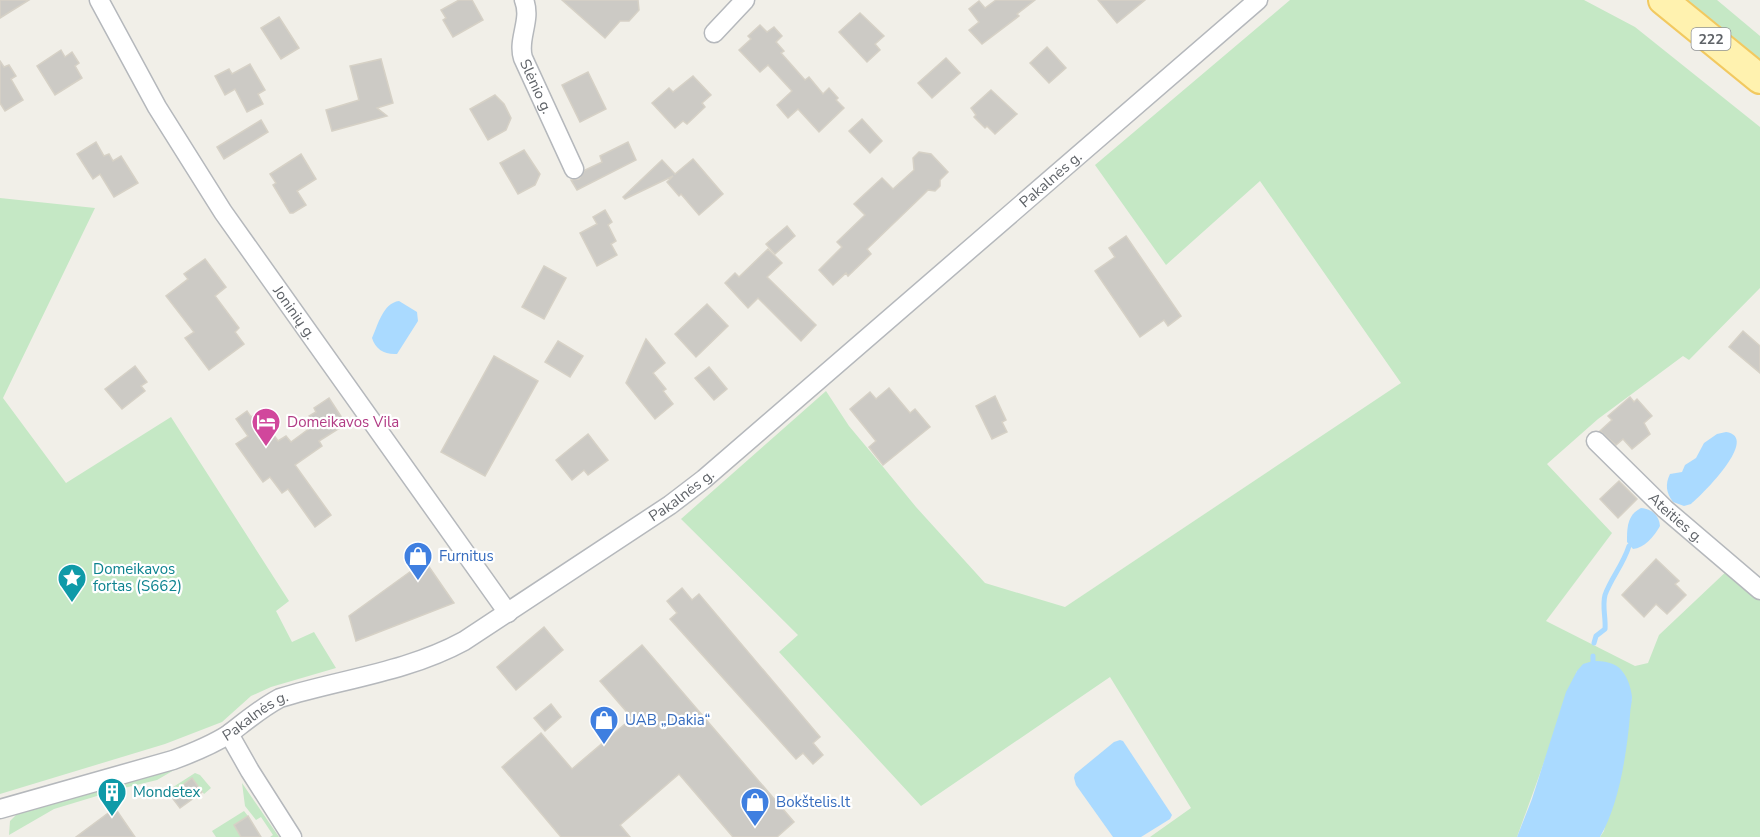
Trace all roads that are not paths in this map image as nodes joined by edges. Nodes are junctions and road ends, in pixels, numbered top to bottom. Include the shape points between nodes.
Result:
1 (99, 0) edge
2 (524, 0) edge
3 (745, 0) edge
4 (1258, 0) edge
5 (1663, 0) edge
6 (714, 33) dead end
7 (1760, 79) edge
8 (574, 169) dead end
9 (1596, 441) dead end
10 (1760, 590) edge
11 (508, 613) junction
12 (229, 734) junction
13 (0, 809) edge
14 (292, 837) edge

1 - 11 street, Joninių g. via 157,107 223,212
2 - 8 street, Slėnio g. via 527,14 523,58
3 - 6 street
4 - 11 street, Pakalnės g. via 704,479
5 - 7 main road, 222
9 - 10 street, Ateities g. via 1665,509
11 - 12 street, Pakalnės g. via 465,641 422,661 280,698
12 - 13 street, Pakalnės g. via 173,760
12 - 14 street

